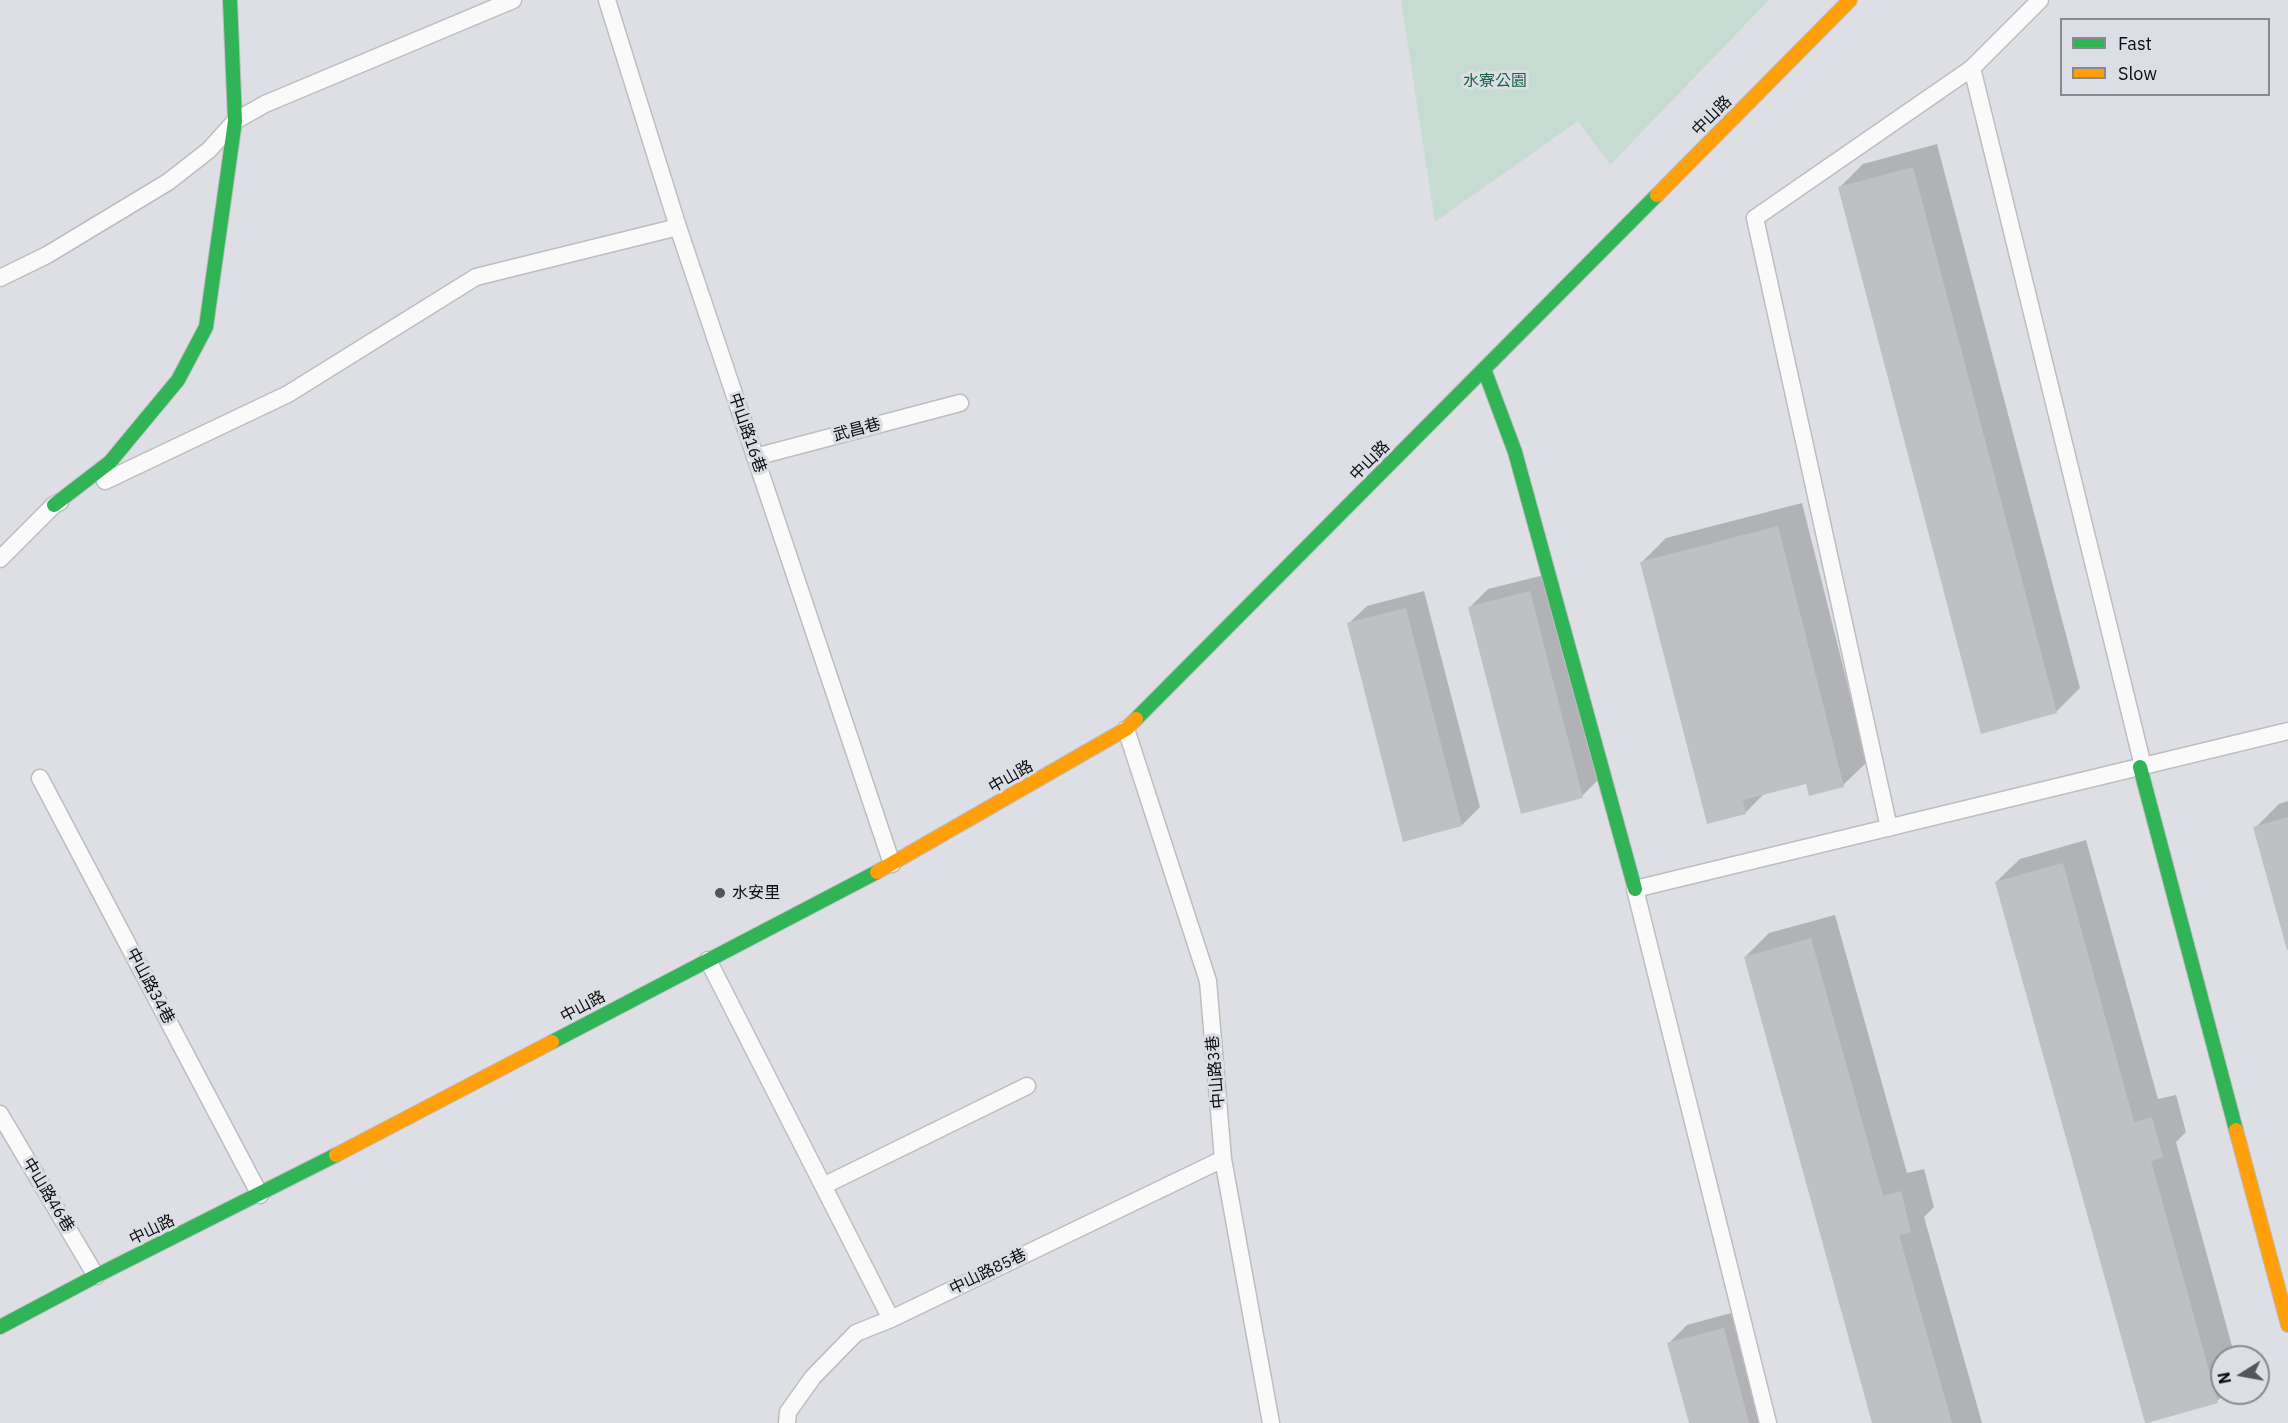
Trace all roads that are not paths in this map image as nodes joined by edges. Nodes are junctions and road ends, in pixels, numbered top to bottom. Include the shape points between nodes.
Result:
1 (230, 0) edge
2 (513, 0) edge
3 (607, 0) edge
4 (1850, 0) edge
5 (2040, 0) edge
6 (1972, 68) junction
7 (235, 121) junction
8 (678, 227) junction
9 (0, 279) edge
10 (1484, 369) junction
11 (960, 403) dead end
12 (755, 457) junction
13 (54, 505) junction
14 (0, 559) edge
15 (1126, 729) junction
16 (2288, 731) edge
17 (2142, 767) junction
18 (40, 778) dead end
19 (1889, 828) junction
20 (892, 864) junction
21 (1635, 889) junction
22 (708, 960) junction
23 (1027, 1086) dead end
24 (0, 1114) edge
25 (1223, 1159) junction
26 (823, 1186) junction
27 (260, 1195) junction
28 (96, 1276) junction
29 (891, 1319) junction
30 (2288, 1325) edge
31 (0, 1327) edge
32 (787, 1423) edge
33 (1271, 1423) edge
34 (1768, 1423) edge

1 - 7 street
2 - 7 lane via 265,104
3 - 8 lane, 中山路16巷
4 - 10 street, 中山路
5 - 6 lane
6 - 17 lane
6 - 19 lane via 1755,218
7 - 9 lane via 209,150 168,182
7 - 13 street via 206,327 178,380 110,462
8 - 12 lane, 中山路16巷
8 - 13 lane via 476,277 288,394
10 - 15 street, 中山路
10 - 21 street via 1515,452
11 - 12 lane, 武昌巷
12 - 20 lane, 中山路16巷
13 - 14 lane
15 - 20 street, 中山路
15 - 25 lane, 中山路3巷 via 1208,981
16 - 17 lane
17 - 19 lane
17 - 30 street
18 - 27 lane, 中山路34巷
19 - 21 lane
20 - 22 street, 中山路
21 - 34 lane
22 - 26 lane
22 - 27 street, 中山路
23 - 26 lane
24 - 28 lane, 中山路46巷
25 - 29 lane, 中山路85巷
25 - 33 lane, 中山路3巷
26 - 29 lane
27 - 28 street, 中山路
28 - 31 street, 中山路
29 - 32 lane, 中山路85巷 via 856,1334 813,1377 788,1412

